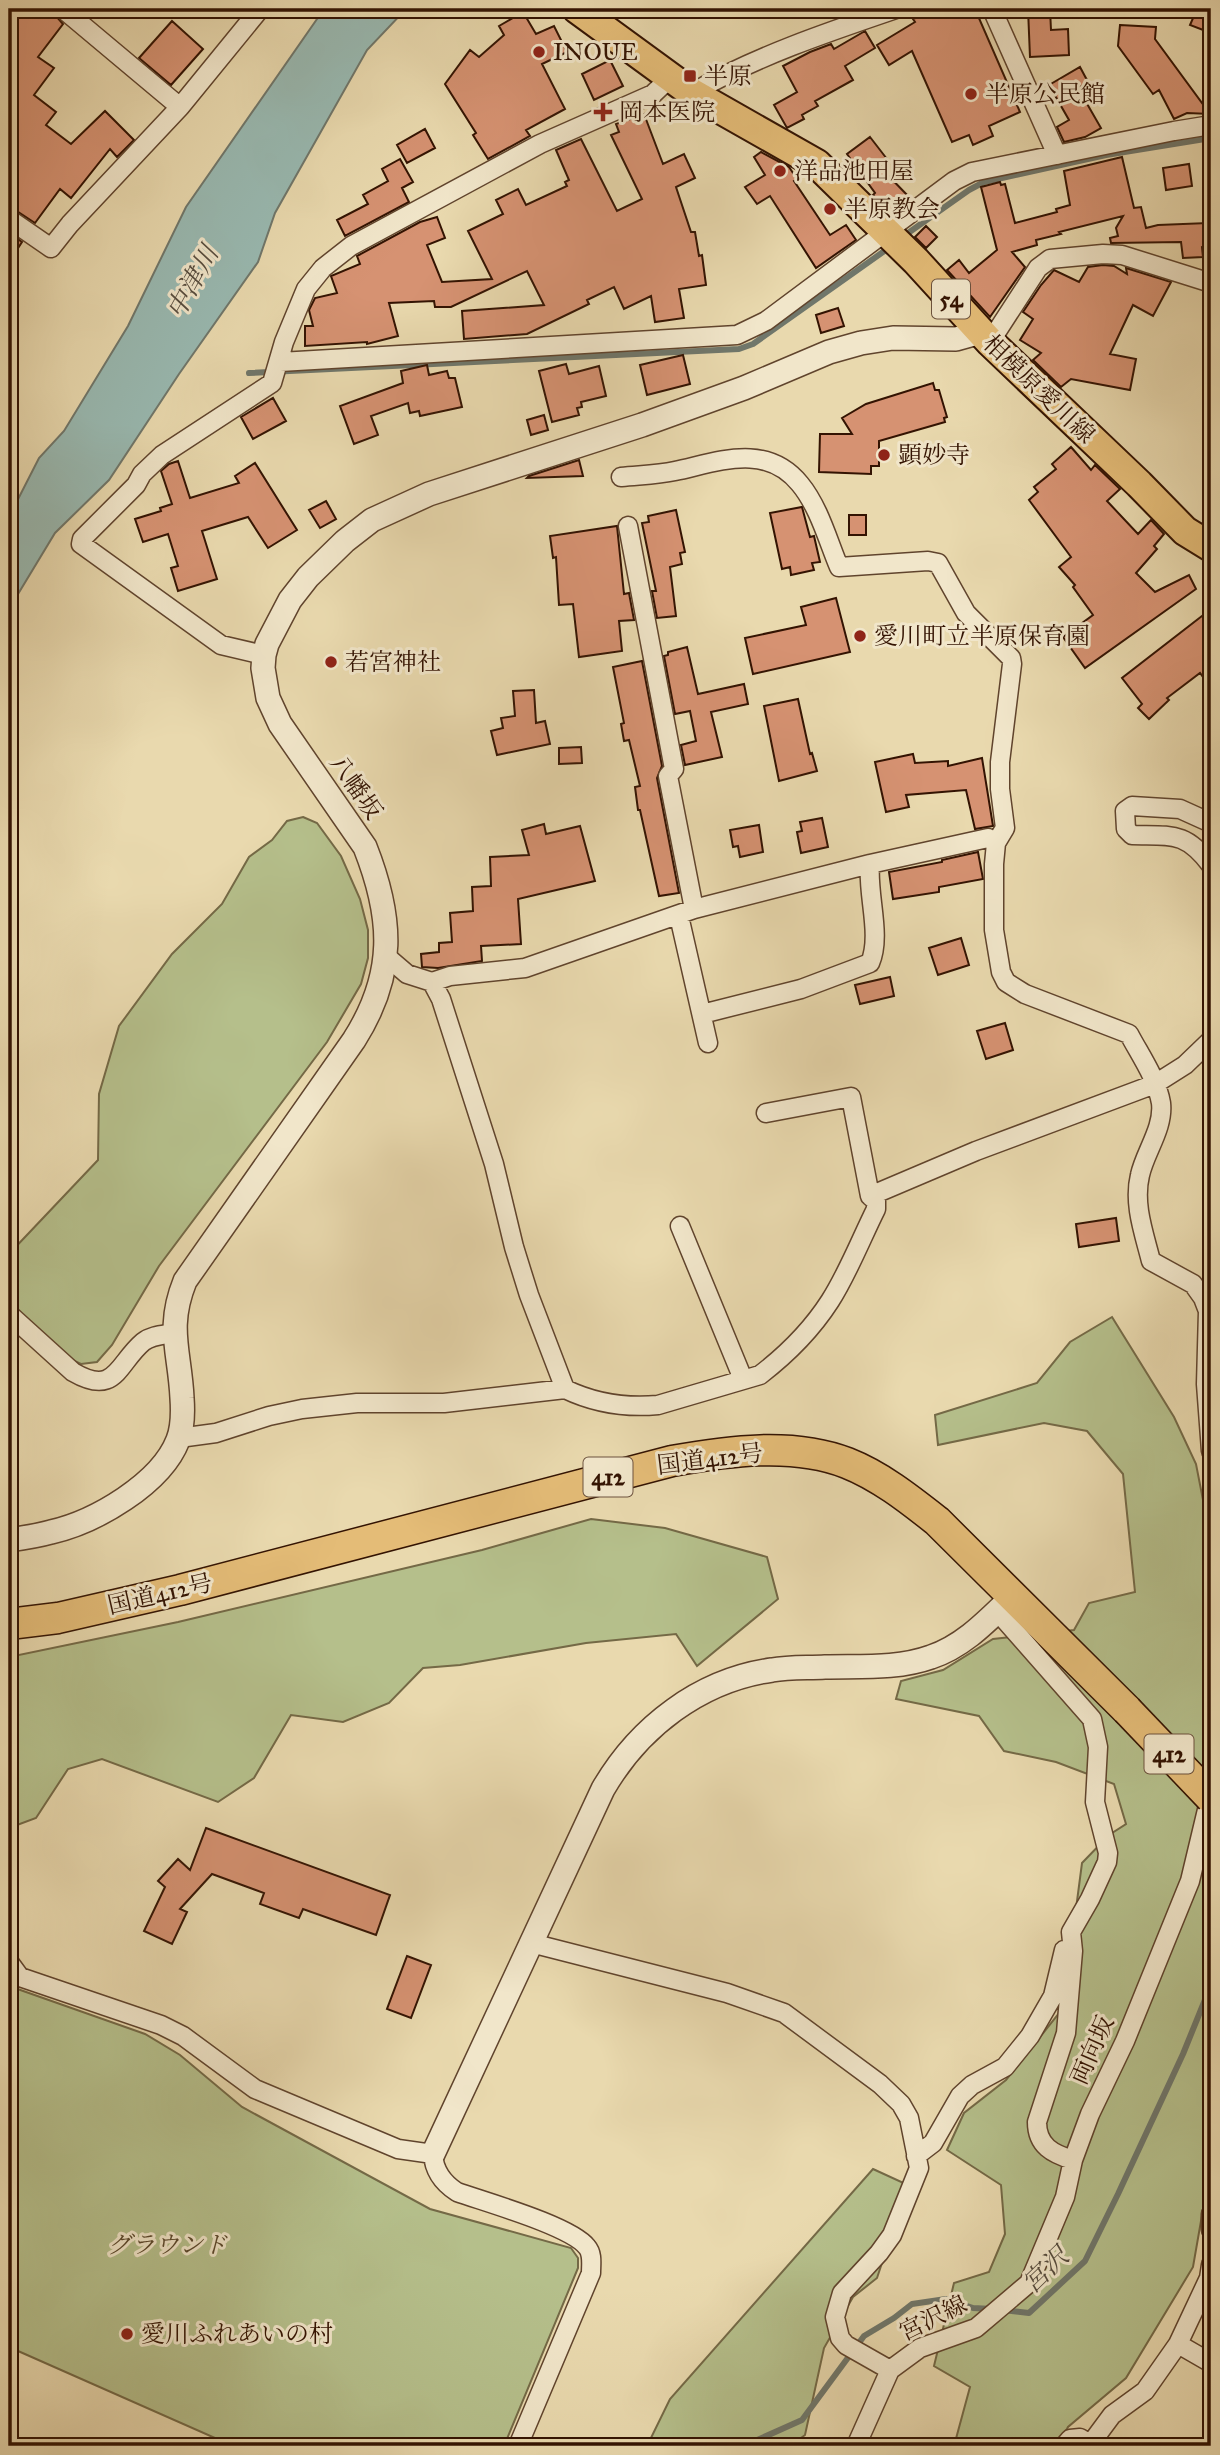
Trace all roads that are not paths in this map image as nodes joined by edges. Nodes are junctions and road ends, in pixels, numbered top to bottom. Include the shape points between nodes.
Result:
1 (63, 9) edge
2 (260, 9) edge
3 (577, 9) edge
4 (896, 9) edge
5 (992, 9) edge
6 (682, 85) junction
7 (180, 107) junction
8 (1211, 125) edge
9 (1057, 155) junction
10 (9, 219) edge
11 (887, 232) junction
12 (1211, 282) edge
13 (985, 337) junction
14 (280, 362) junction
15 (621, 477) dead end
16 (628, 526) dead end
17 (1211, 547) edge
18 (264, 655) junction
19 (1211, 823) edge
20 (996, 843) junction
21 (870, 864) junction
22 (1211, 865) edge
23 (687, 912) junction
24 (386, 956) junction
25 (432, 982) junction
26 (702, 1014) junction
27 (1211, 1041) edge
28 (708, 1043) dead end
29 (1155, 1084) junction
30 (766, 1113) dead end
31 (870, 1196) junction
32 (680, 1226) dead end
33 (9, 1314) edge
34 (174, 1333) junction
35 (743, 1379) junction
36 (565, 1389) junction
37 (179, 1438) junction
38 (1211, 1451) edge
39 (9, 1540) edge
40 (1005, 1604) junction
41 (9, 1624) edge
42 (1211, 1793) edge
43 (1211, 1798) edge
44 (1071, 1933) junction
45 (531, 1943) junction
46 (9, 1962) edge
47 (433, 2154) junction
48 (916, 2156) junction
49 (1073, 2160) junction
50 (1211, 2214) edge
51 (1211, 2230) edge
52 (1211, 2265) edge
53 (1029, 2283) joint
54 (1178, 2344) junction
55 (1211, 2363) edge
56 (882, 2366) junction
57 (1089, 2445) edge
58 (518, 2446) edge
59 (856, 2446) edge
60 (1064, 2446) edge

1 - 7 street
2 - 7 street
3 - 6 main road, 54
4 - 6 street via 714,80
5 - 9 street
6 - 11 main road, 相模原愛川線 / 54 via 817,164
6 - 14 street via 540,144 351,246 306,289
7 - 10 street via 51,248
8 - 9 street
9 - 11 street via 972,172
11 - 13 main road, 相模原愛川線 / 54
11 - 14 street via 766,320 737,335
12 - 13 street via 1122,255 1050,259
13 - 17 main road, 相模原愛川線 / 54 via 1185,531
13 - 18 street via 893,338 829,352 655,421 391,510 345,541 308,578 290,600
14 - 18 street via 272,383 162,454 81,544 221,645
15 - 20 street via 752,457 779,467 800,484 839,567 938,564 965,613 1011,658 1000,762 1005,828
16 - 23 street via 674,769 667,776
18 - 24 street, 八幡坂 via 264,682 274,713 365,847 385,906
19 - 22 street via 1180,809 1132,806 1125,811 1126,829 1132,835 1186,839
20 - 21 street via 988,838
20 - 29 street via 994,930 1006,982 1025,994 1129,1034
21 - 23 street
21 - 26 street via 876,949 870,963 801,989
23 - 25 street via 525,968
23 - 26 street
24 - 25 street via 407,974
24 - 34 street, 八幡坂 via 373,1006 358,1033 185,1282 175,1308
25 - 36 street via 494,1164 529,1295
26 - 28 street
27 - 29 street
29 - 31 street
29 - 38 street via 1161,1117 1139,1178 1137,1203 1151,1261 1193,1284 1208,1311 1206,1384
30 - 31 street via 851,1097
31 - 35 street via 876,1209 830,1301 770,1369
32 - 35 street
33 - 34 street via 73,1372 99,1381 117,1375 142,1342
34 - 37 street, 八幡坂 via 182,1396
35 - 36 street via 643,1406 607,1404
36 - 37 street via 444,1403 357,1403 302,1409 216,1433
37 - 39 street via 156,1473 132,1493 82,1521
40 - 41 highway, 国道412号 / 412 via 937,1521 908,1497 862,1470 815,1454 738,1451 672,1461 180,1590 58,1618
40 - 43 highway, 国道412号 / 412, bridge via 1127,1710
40 - 44 street via 1092,1718 1098,1746 1095,1802 1107,1862
40 - 45 street via 967,1639 931,1657 889,1665 760,1672 701,1692 672,1710 614,1768
42 - 49 street, 両向坂 via 1189,1881
44 - 48 street via 1053,1996 1030,2036 1005,2067 960,2096 933,2143
44 - 49 street via 1066,2033 1037,2132 1051,2152
45 - 47 street
45 - 48 street via 727,1993 783,2013 901,2104 909,2118
46 - 47 street via 20,1977 184,2036 255,2089 398,2149
47 - 58 street via 439,2175 457,2192 561,2229 589,2248 591,2273 586,2287
48 - 56 street via 919,2168 892,2235 842,2293 835,2317 839,2338
49 - 53 street, 両向坂 via 1065,2197
50 - 51 street
52 - 54 street
53 - 56 street, 宮沢線 via 976,2328
54 - 55 street
54 - 57 street via 1145,2391 1112,2415
56 - 59 street, 宮沢線
57 - 60 street via 1080,2438 1070,2439

